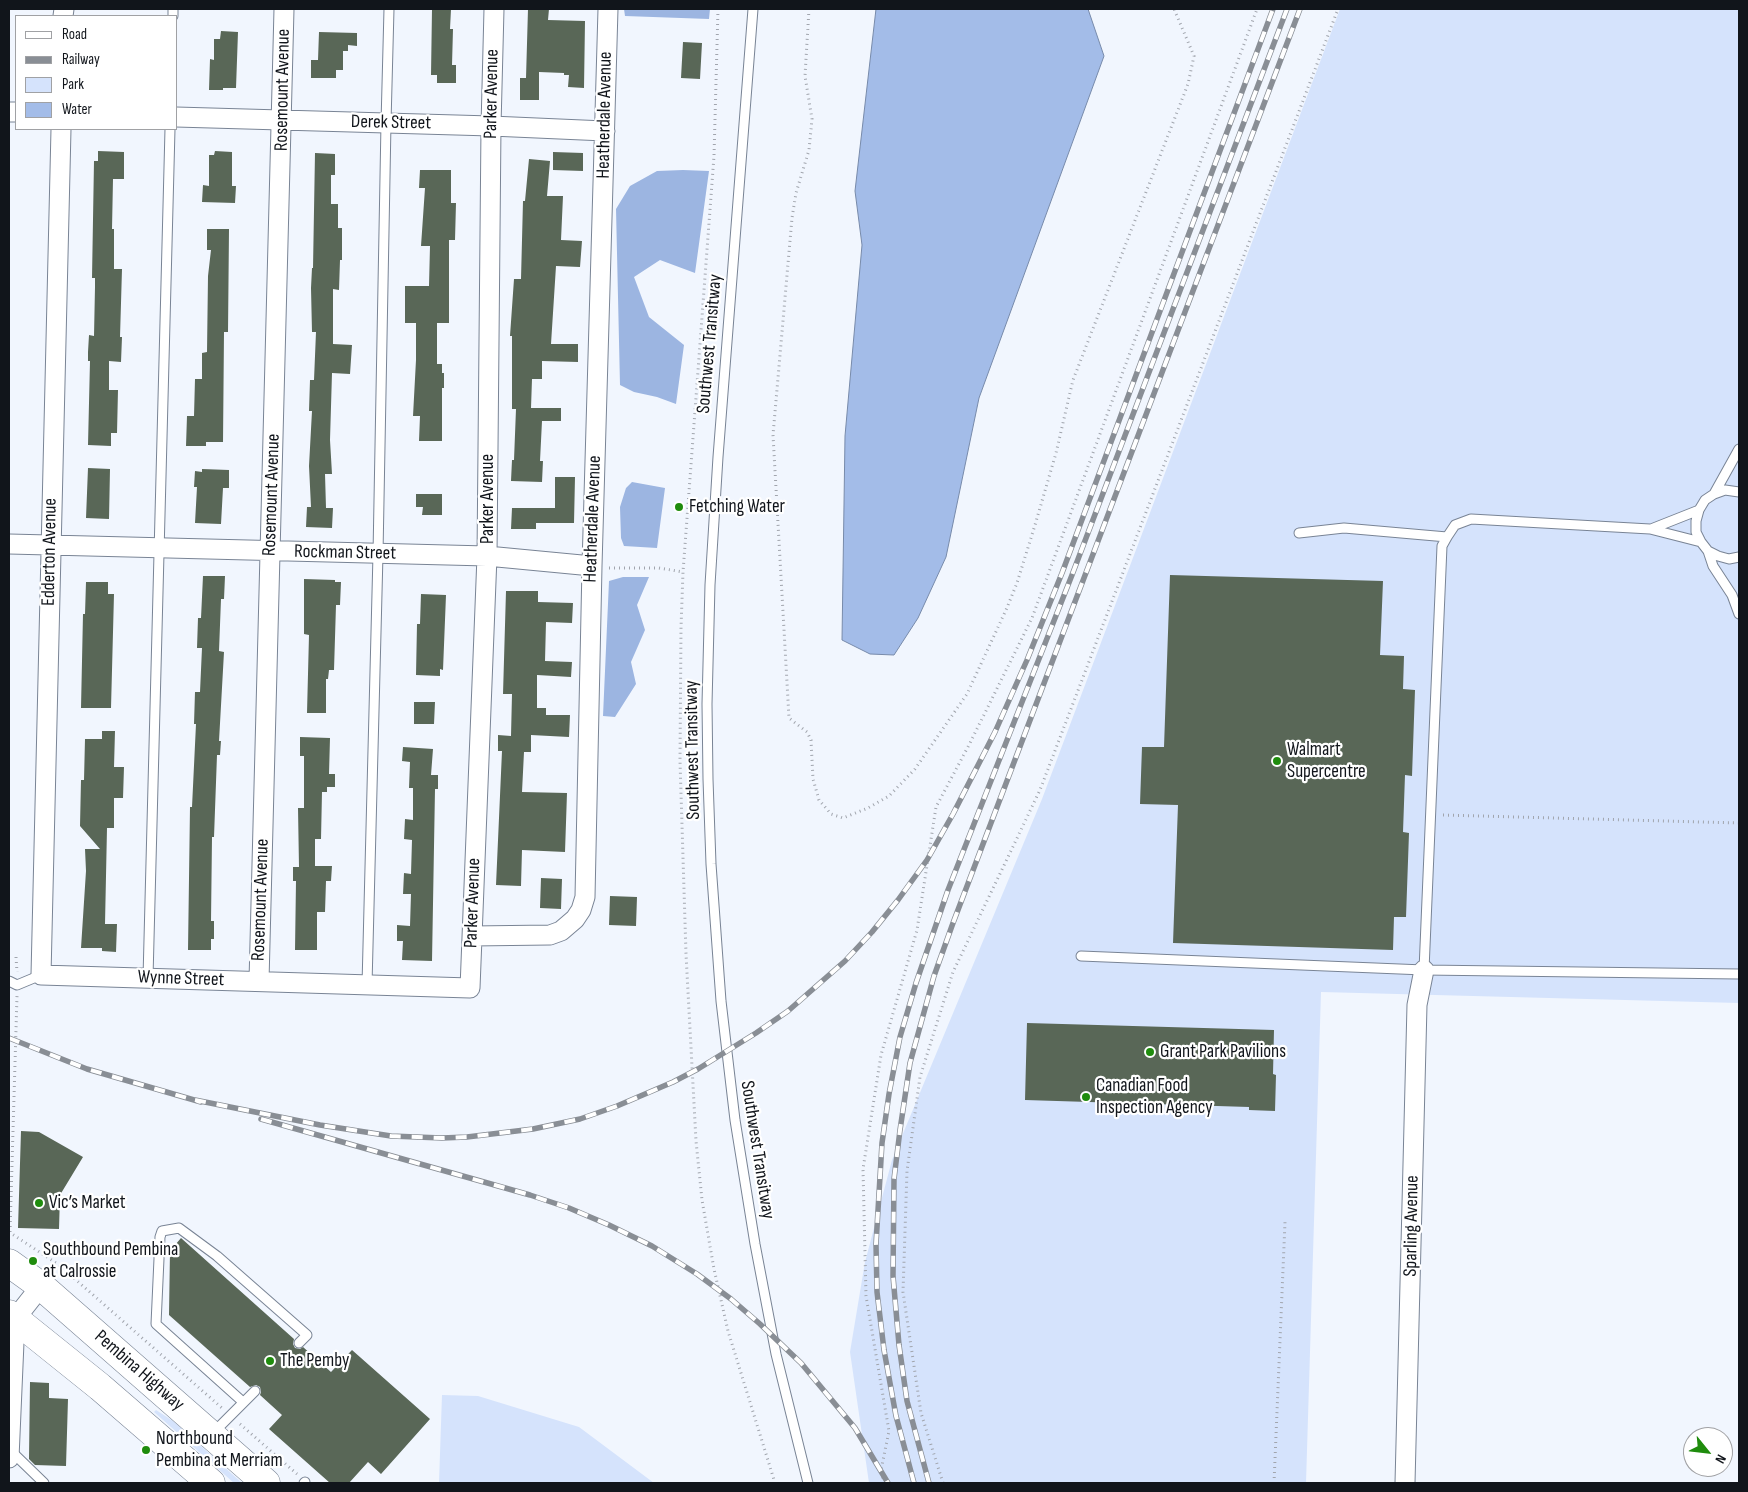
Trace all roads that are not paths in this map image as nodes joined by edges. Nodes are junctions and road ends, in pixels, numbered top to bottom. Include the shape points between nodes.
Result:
1 (284, 9) edge
2 (389, 9) edge
3 (494, 9) edge
4 (608, 9) edge
5 (754, 9) edge
6 (178, 117) edge
7 (282, 121) junction
8 (386, 123) junction
9 (491, 126) junction
10 (61, 130) edge
11 (170, 130) edge
12 (605, 131) junction
13 (1739, 449) edge
14 (1739, 492) edge
15 (1714, 494) junction
16 (1699, 510) junction
17 (1650, 529) junction
18 (1299, 533) dead end
19 (1447, 537) junction
20 (1701, 542) junction
21 (9, 544) edge
22 (51, 545) junction
23 (158, 548) junction
24 (1708, 551) junction
25 (270, 552) junction
26 (378, 554) junction
27 (487, 556) junction
28 (1739, 557) edge
29 (592, 566) junction
30 (1739, 614) edge
31 (472, 936) junction
32 (1081, 956) dead end
33 (1424, 970) junction
34 (1739, 974) edge
35 (41, 975) junction
36 (148, 978) junction
37 (259, 982) junction
38 (13, 983) edge
39 (367, 986) junction
40 (470, 988) joint
41 (9, 1263) edge
42 (41, 1286) junction
43 (12, 1316) edge
44 (299, 1343) dead end
45 (254, 1391) dead end
46 (243, 1402) junction
47 (211, 1435) junction
48 (9, 1449) edge
49 (9, 1458) edge
50 (44, 1483) edge
51 (211, 1483) edge
52 (266, 1483) edge
53 (808, 1483) edge
54 (1405, 1483) edge

1 - 7 street, Rosemount Avenue
2 - 8 lane
3 - 9 street, Parker Avenue
4 - 12 street, Heatherdale Avenue
5 - 53 lane, Southwest Transitway via 710,585 708,779 720,1000 736,1129 776,1354
6 - 7 street, Derek Street
7 - 8 street, Derek Street
7 - 25 street, Rosemount Avenue
8 - 9 street, Derek Street
8 - 26 lane
9 - 12 street, Derek Street
9 - 27 street, Parker Avenue
10 - 22 street, Edderton Avenue
11 - 23 lane
12 - 29 street, Heatherdale Avenue
13 - 15 lane
14 - 15 lane via 1725,490
15 - 16 lane
16 - 17 lane
16 - 20 lane via 1696,532
17 - 19 lane via 1471,519 1455,526
17 - 20 lane
18 - 19 lane via 1344,528
19 - 33 lane via 1442,546
20 - 24 lane
21 - 22 street, Rockman Street
22 - 23 street, Rockman Street
22 - 35 street, Edderton Avenue
23 - 25 street, Rockman Street
23 - 36 lane
24 - 28 lane via 1729,559
24 - 30 lane via 1713,566 1732,594
25 - 26 street, Rockman Street
25 - 37 street, Rosemount Avenue
26 - 27 street, Rockman Street
26 - 39 lane
27 - 29 street, Rockman Street
27 - 31 street, Parker Avenue
29 - 31 street, Heatherdale Avenue via 586,887 583,904 570,924 550,936
31 - 40 street, Parker Avenue
32 - 33 lane
33 - 34 lane
33 - 54 street, Sparling Avenue via 1417,1005
35 - 36 street, Wynne Street
35 - 38 lane
36 - 37 street, Wynne Street
37 - 39 street, Wynne Street
39 - 40 street, Wynne Street
41 - 42 main road, Pembina Highway
42 - 43 street
42 - 47 main road, Pembina Highway
43 - 48 street
43 - 51 main road, Pembina Highway
44 - 46 lane via 307,1335 217,1256 179,1228 162,1231 156,1324
45 - 46 lane
46 - 47 lane
47 - 52 main road, Pembina Highway
48 - 49 street
48 - 50 lane

